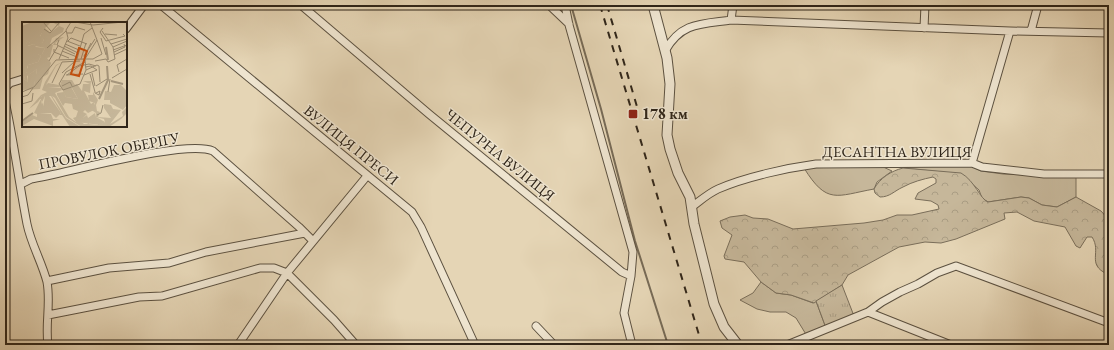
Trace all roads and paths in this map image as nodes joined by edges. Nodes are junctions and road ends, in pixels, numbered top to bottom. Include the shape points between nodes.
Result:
1 (144, 5) edge
2 (161, 5) edge
3 (301, 5) edge
4 (549, 5) edge
5 (565, 5) edge
6 (653, 5) edge
7 (733, 5) edge
8 (925, 5) edge
9 (1038, 5) edge
10 (731, 20) junction
11 (569, 24) junction
12 (127, 28) edge
13 (924, 28) junction
14 (1010, 31) junction
15 (1031, 32) junction
16 (1109, 32) edge
17 (665, 51) junction
18 (22, 79) edge
19 (5, 88) edge
20 (5, 101) edge
21 (972, 162) junction
22 (1109, 174) edge
23 (367, 176) junction
24 (21, 184) junction
25 (693, 206) junction
26 (305, 233) junction
27 (312, 240) junction
28 (286, 273) junction
29 (631, 276) junction
30 (46, 281) junction
31 (868, 312) junction
32 (48, 315) junction
33 (1109, 323) edge
34 (536, 326) dead end
35 (48, 345) edge
36 (238, 345) edge
37 (356, 345) edge
38 (475, 345) edge
39 (554, 345) edge
40 (632, 345) edge
41 (738, 345) edge
42 (787, 345) edge
43 (951, 345) edge

1 - 12 street
2 - 23 street, ВУЛИЦЯ ПРЕСИ
3 - 29 street, ЧЕПУРНА ВУЛИЦЯ via 429,114 622,272
4 - 11 street
5 - 11 street
6 - 17 street
7 - 10 street
8 - 13 street
9 - 15 street
10 - 13 street
10 - 17 street via 694,25 682,30 672,38
11 - 29 street via 633,252
13 - 14 street
14 - 15 street
14 - 21 street
15 - 16 street
17 - 25 street via 670,84 667,135 674,164
18 - 19 street via 10,82
20 - 24 street
21 - 22 street, ДЕСАНТНА ВУЛИЦЯ via 982,167 1044,174
21 - 25 street, ДЕСАНТНА ВУЛИЦЯ via 799,166 717,189
23 - 27 street
23 - 38 street, ВУЛИЦЯ ПРЕСИ via 412,212
24 - 26 street, ПРОВУЛОК ОБЕРІГУ via 32,179 124,159 175,150 206,148 213,151
24 - 30 street via 27,226
25 - 41 street via 694,224 717,313
26 - 27 street, ПРОВУЛОК ОБЕРІГУ
26 - 30 street via 206,252 169,263 110,268
27 - 28 street
28 - 32 street via 274,268 260,268 162,296 139,297
28 - 36 street
28 - 37 street
29 - 40 street via 624,313
30 - 32 street
31 - 33 street via 900,292 956,266
31 - 42 street
31 - 43 street
32 - 35 street
34 - 39 street

